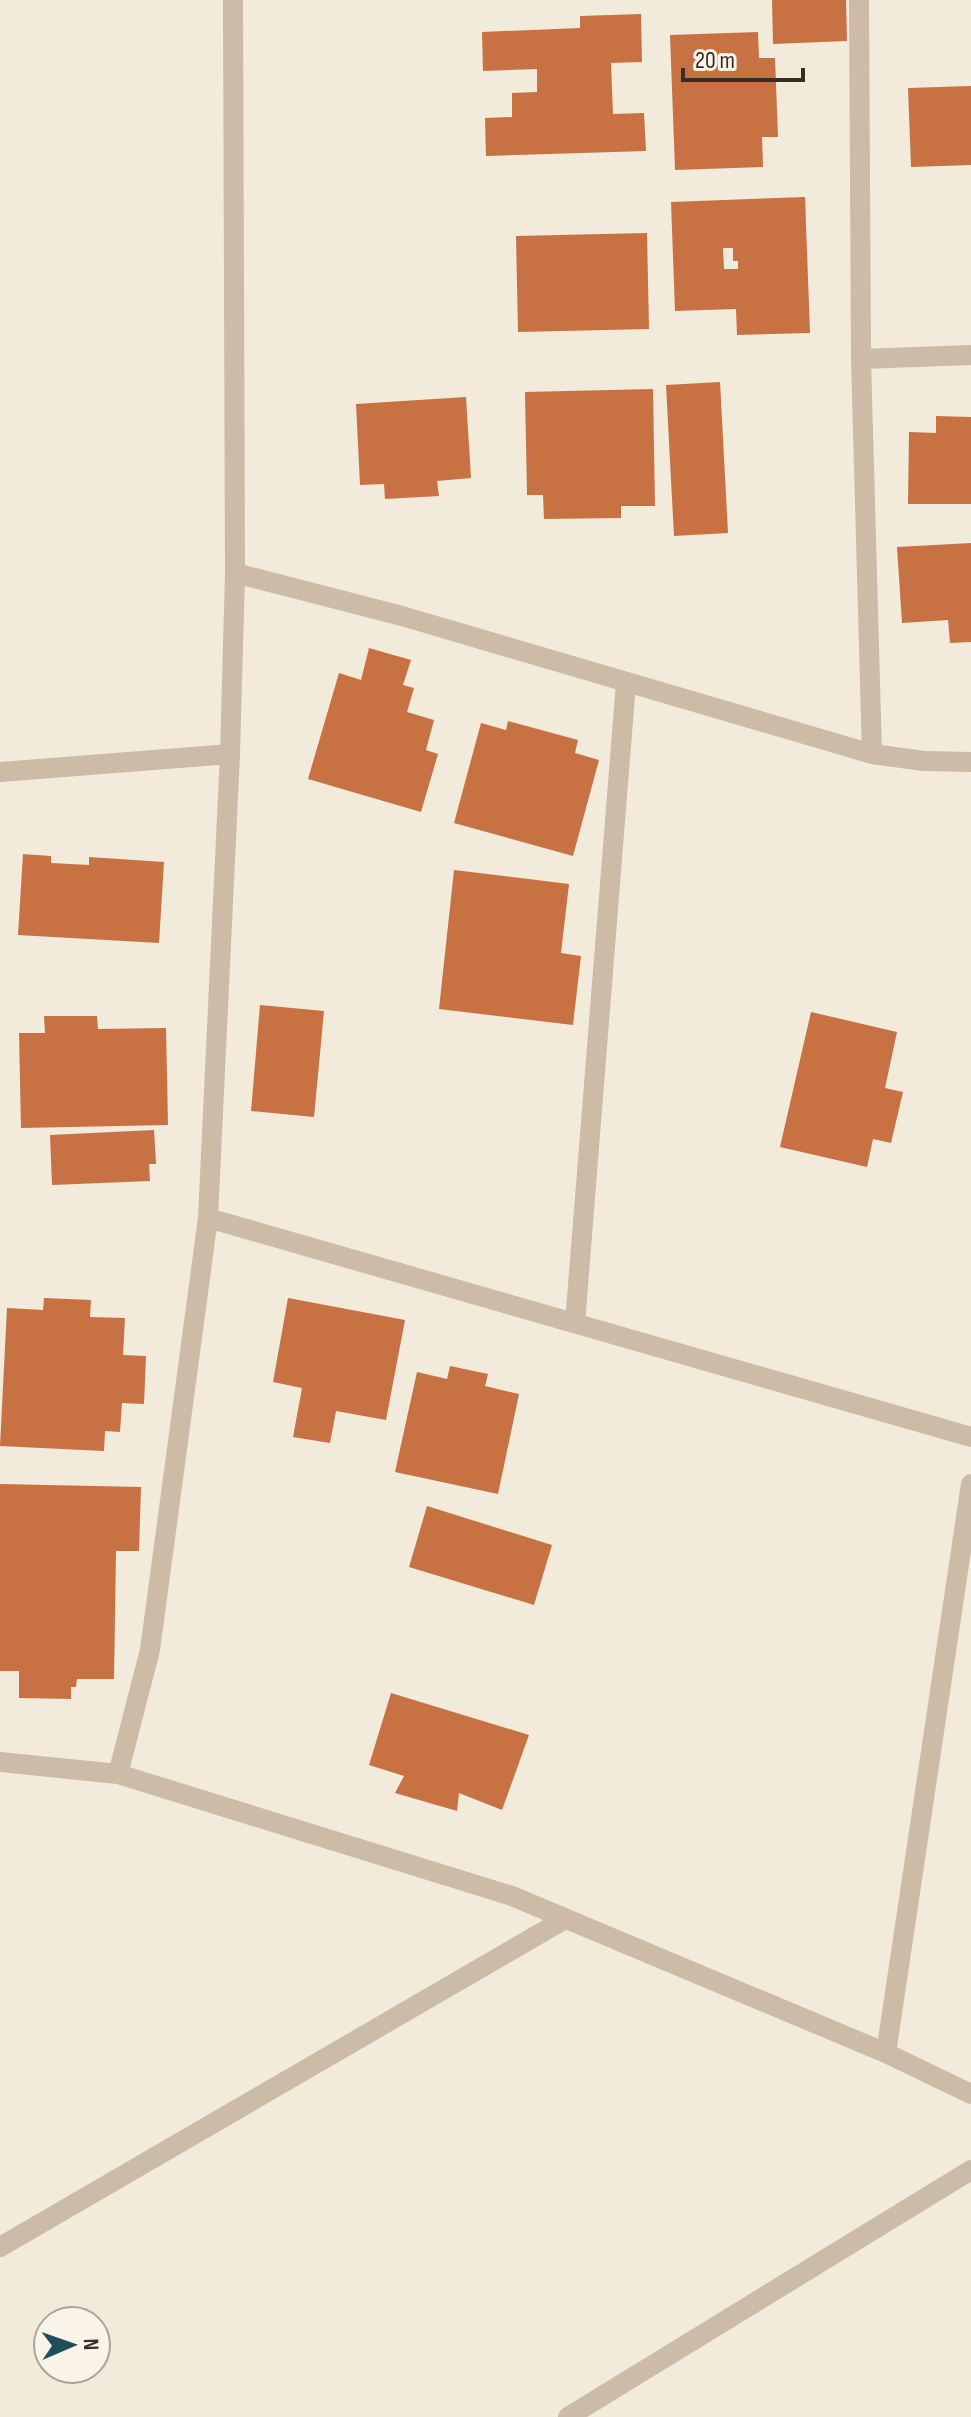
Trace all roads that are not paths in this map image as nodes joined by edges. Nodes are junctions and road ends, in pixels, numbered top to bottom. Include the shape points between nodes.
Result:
1 (233, 0) edge
2 (859, 0) edge
3 (971, 355) edge
4 (861, 359) junction
5 (235, 573) junction
6 (626, 683) junction
7 (230, 754) junction
8 (872, 754) junction
9 (971, 762) edge
10 (0, 772) edge
11 (208, 1218) junction
12 (575, 1323) junction
13 (971, 1437) edge
14 (971, 1484) edge
15 (0, 1762) edge
16 (118, 1774) junction
17 (565, 1919) junction
18 (886, 2053) junction
19 (971, 2094) edge
20 (971, 2170) edge
21 (0, 2247) edge
22 (568, 2417) edge

1 - 5 street
2 - 4 street
3 - 4 street
4 - 8 street
5 - 6 street
5 - 7 street
6 - 8 street
6 - 12 street
7 - 10 street
7 - 11 street
8 - 9 street
11 - 12 street
11 - 16 street via 150,1650
12 - 13 street
14 - 18 street
15 - 16 street
16 - 17 street via 512,1896
17 - 18 street
17 - 21 street
18 - 19 street
20 - 22 street

